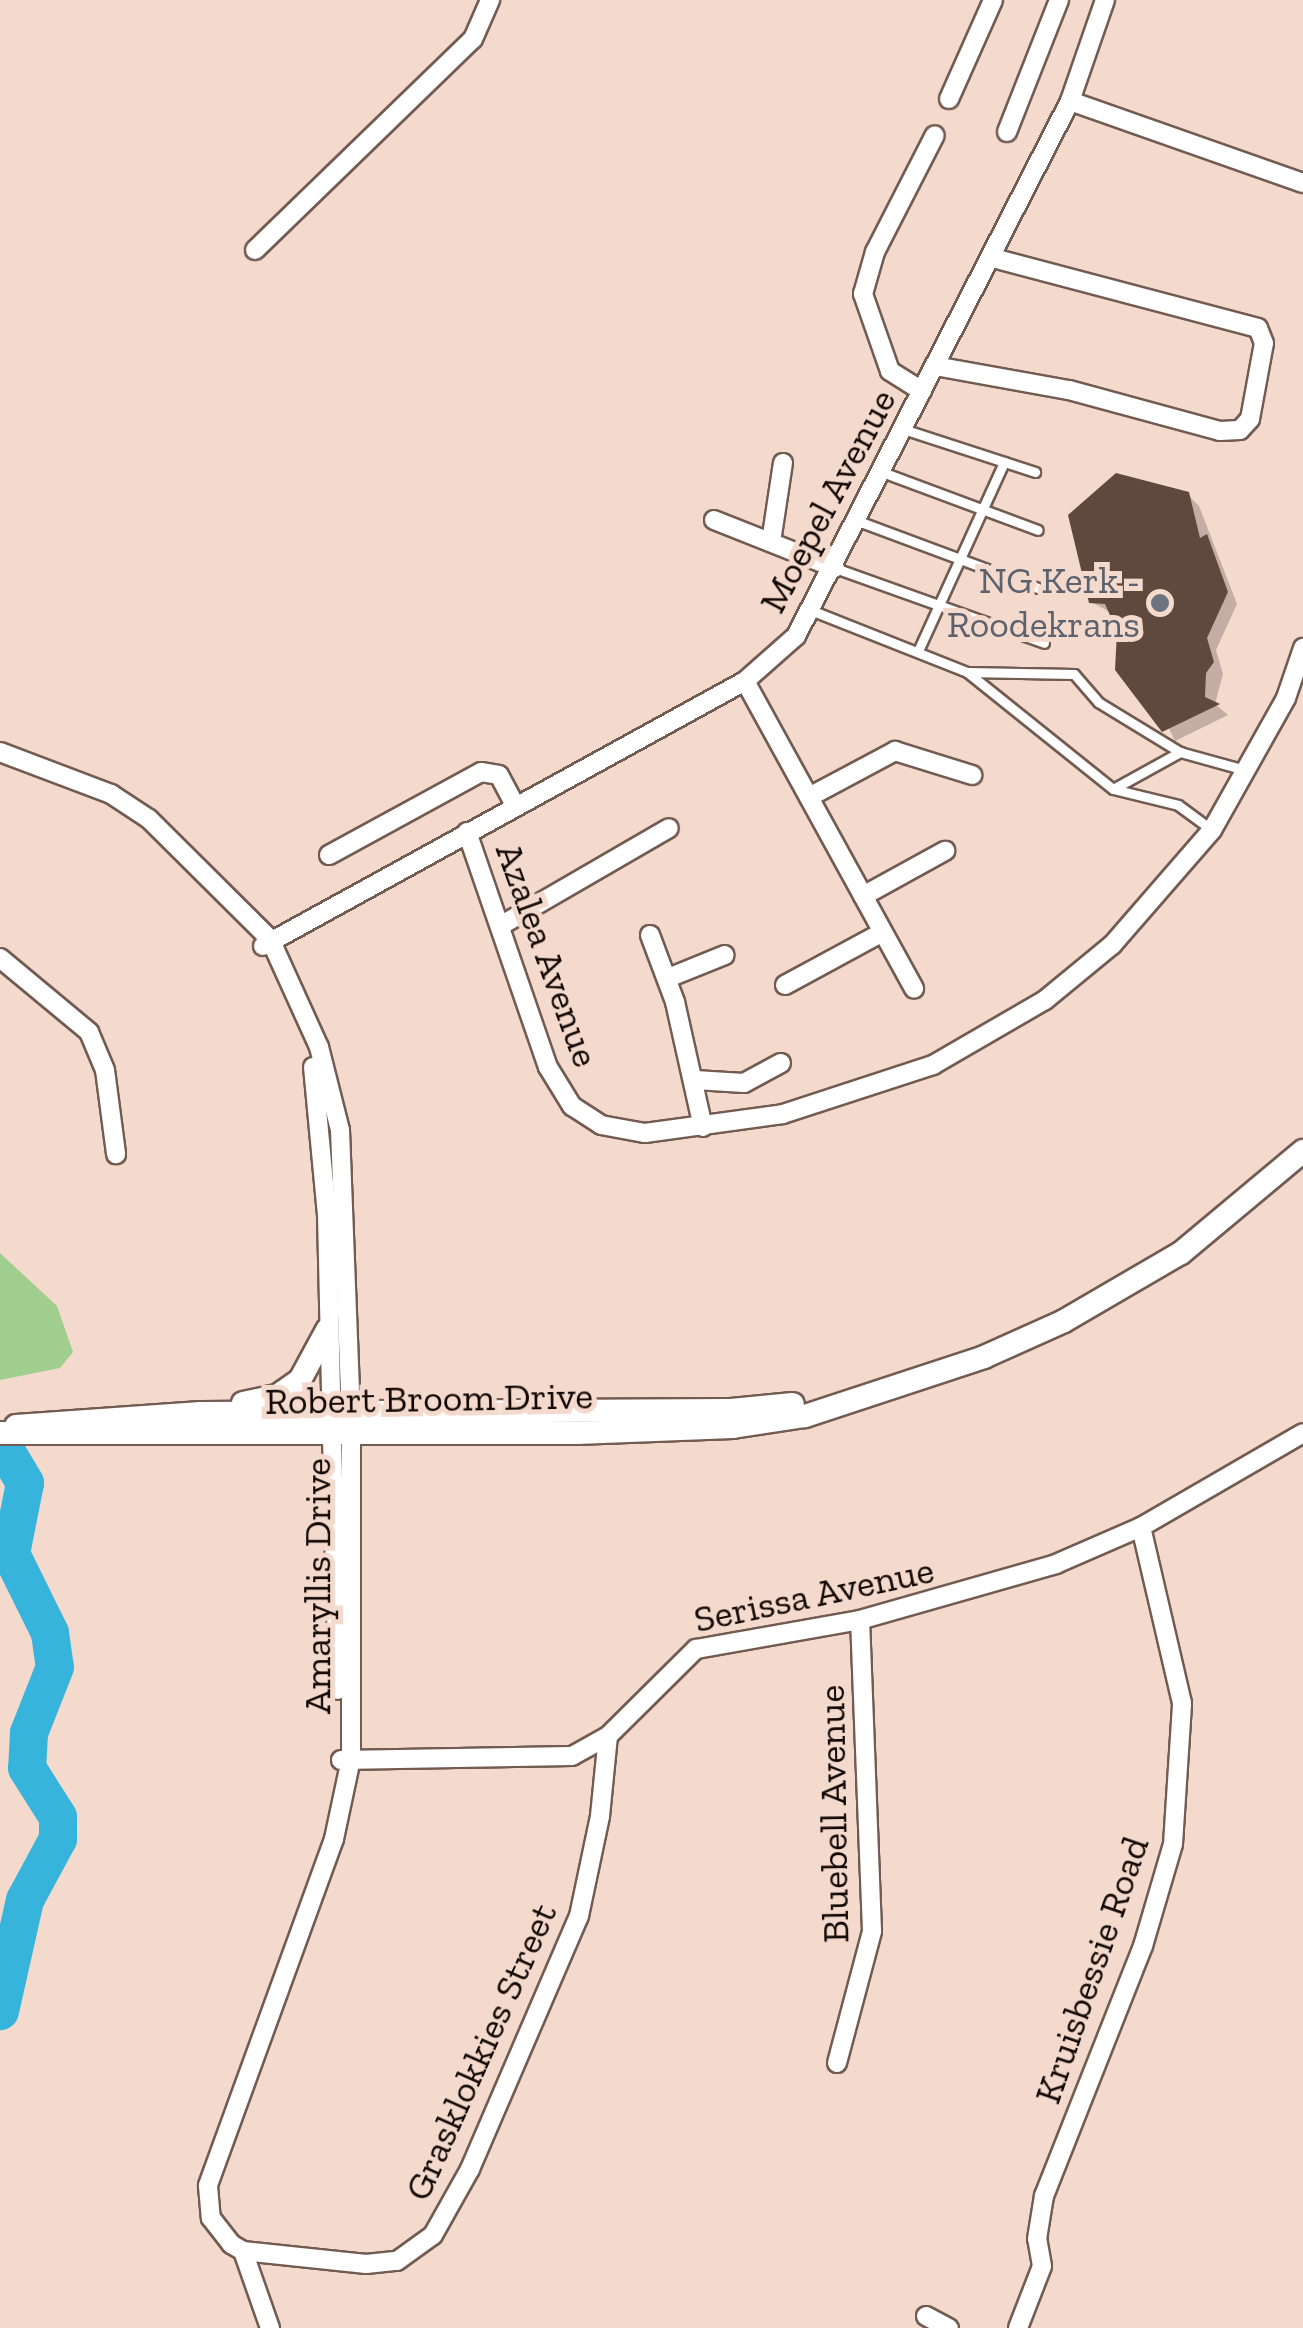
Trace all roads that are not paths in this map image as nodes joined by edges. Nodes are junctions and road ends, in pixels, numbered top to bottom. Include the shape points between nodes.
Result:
1 (490, 0) edge
2 (993, 0) edge
3 (1059, 0) edge
4 (1100, 1) edge
5 (949, 99) dead end
6 (1070, 101) junction
7 (1006, 132) dead end
8 (935, 135) dead end
9 (1303, 182) edge
10 (255, 250) dead end
11 (990, 258) junction
12 (935, 366) junction
13 (922, 391) junction
14 (903, 429) junction
15 (1004, 462) junction
16 (782, 463) dead end
17 (882, 472) junction
18 (1035, 472) dead end
19 (982, 509) junction
20 (714, 520) dead end
21 (858, 521) junction
22 (1038, 530) dead end
23 (771, 542) junction
24 (960, 559) junction
25 (835, 568) junction
26 (1038, 588) dead end
27 (938, 606) junction
28 (813, 611) junction
29 (1044, 643) dead end
30 (1303, 648) edge
31 (918, 651) junction
32 (967, 672) junction
33 (745, 680) junction
34 (0, 752) edge
35 (1180, 752) junction
36 (1248, 771) junction
37 (972, 775) dead end
38 (1114, 789) junction
39 (809, 797) junction
40 (515, 804) junction
41 (669, 828) dead end
42 (1212, 830) junction
43 (467, 832) junction
44 (945, 851) dead end
45 (329, 855) dead end
46 (863, 896) junction
47 (500, 926) junction
48 (882, 932) junction
49 (650, 935) dead end
50 (266, 943) junction
51 (724, 955) dead end
52 (0, 958) edge
53 (668, 978) junction
54 (785, 985) dead end
55 (914, 989) dead end
56 (781, 1063) dead end
57 (695, 1080) junction
58 (703, 1127) junction
59 (1303, 1152) edge
60 (116, 1154) dead end
61 (328, 1330) junction
62 (201, 1413) junction
63 (340, 1424) junction
64 (0, 1432) edge
65 (1303, 1433) edge
66 (1141, 1527) junction
67 (860, 1620) junction
68 (608, 1736) junction
69 (346, 1760) junction
70 (837, 2063) dead end
71 (243, 2251) junction
72 (926, 2316) dead end
73 (270, 2328) edge
74 (950, 2328) edge
75 (1018, 2328) edge

1 - 10 street via 473,39
2 - 5 street
3 - 7 street
4 - 6 street, Moepel Avenue
6 - 9 street
6 - 11 street, Moepel Avenue
8 - 13 street via 875,252 863,294 890,371
11 - 12 street, Moepel Avenue
11 - 12 street via 1258,328 1264,342 1250,419 1240,430 1220,431 1069,390
12 - 13 street, Moepel Avenue
13 - 14 street, Moepel Avenue
14 - 15 lane
14 - 17 street, Moepel Avenue
15 - 18 lane
15 - 19 lane
16 - 23 street
17 - 19 lane
17 - 21 street, Moepel Avenue
19 - 22 lane
19 - 24 lane
20 - 23 street
21 - 24 lane
21 - 25 street, Moepel Avenue
23 - 25 street
24 - 26 lane
24 - 27 lane
25 - 27 lane
25 - 28 street, Moepel Avenue
27 - 29 lane
27 - 31 lane
28 - 31 lane
28 - 33 street, Moepel Avenue via 788,645
30 - 36 street, Azalea Avenue
31 - 32 lane
32 - 35 lane via 1074,674 1098,702
32 - 38 lane
33 - 39 street
33 - 40 street, Moepel Avenue
34 - 50 street, Amaryllis Drive via 60,770 136,810 254,923
35 - 36 lane
35 - 38 lane
36 - 42 street, Azalea Avenue
37 - 39 street via 895,752
38 - 42 lane via 1178,805
39 - 46 street
40 - 43 street, Moepel Avenue
40 - 45 street via 499,775 481,772
41 - 47 street
42 - 58 street, Azalea Avenue via 1112,945 992,1034 864,1092
43 - 47 street, Azalea Avenue
43 - 50 street, Moepel Avenue
44 - 46 street
46 - 48 street
47 - 58 street, Azalea Avenue via 548,1067 572,1106 619,1132
48 - 54 street
48 - 55 street
49 - 53 street
50 - 61 street, Amaryllis Drive via 318,1088
50 - 63 street, Amaryllis Drive via 318,1048 340,1130
51 - 53 street
52 - 60 street via 90,1032 105,1070
53 - 57 street
56 - 57 street via 744,1084
57 - 58 street
59 - 63 street, Robert Broom Drive via 1227,1219 1112,1295 984,1357 856,1399
61 - 62 street via 314,1363 288,1390
61 - 63 street, Amaryllis Drive
62 - 63 street, Robert Broom Drive
62 - 64 street, Robert Broom Drive via 68,1418
63 - 64 street, Robert Broom Drive
63 - 69 street, Amaryllis Drive
65 - 66 street, Serissa Avenue
66 - 67 street, Serissa Avenue via 971,1593
66 - 75 street, Kruisbessie Road via 1182,1703 1174,1844 1143,1946 1044,2196 1037,2239 1042,2266
67 - 68 street, Serissa Avenue via 696,1648
67 - 70 street, Bluebell Avenue via 872,1931
68 - 69 street, Serissa Avenue via 572,1756
68 - 71 street, Grasklokkies Street via 579,1916 441,2224 397,2261 366,2264
69 - 71 street, Amaryllis Drive via 334,1839 208,2186 211,2218
71 - 73 street
72 - 74 street

